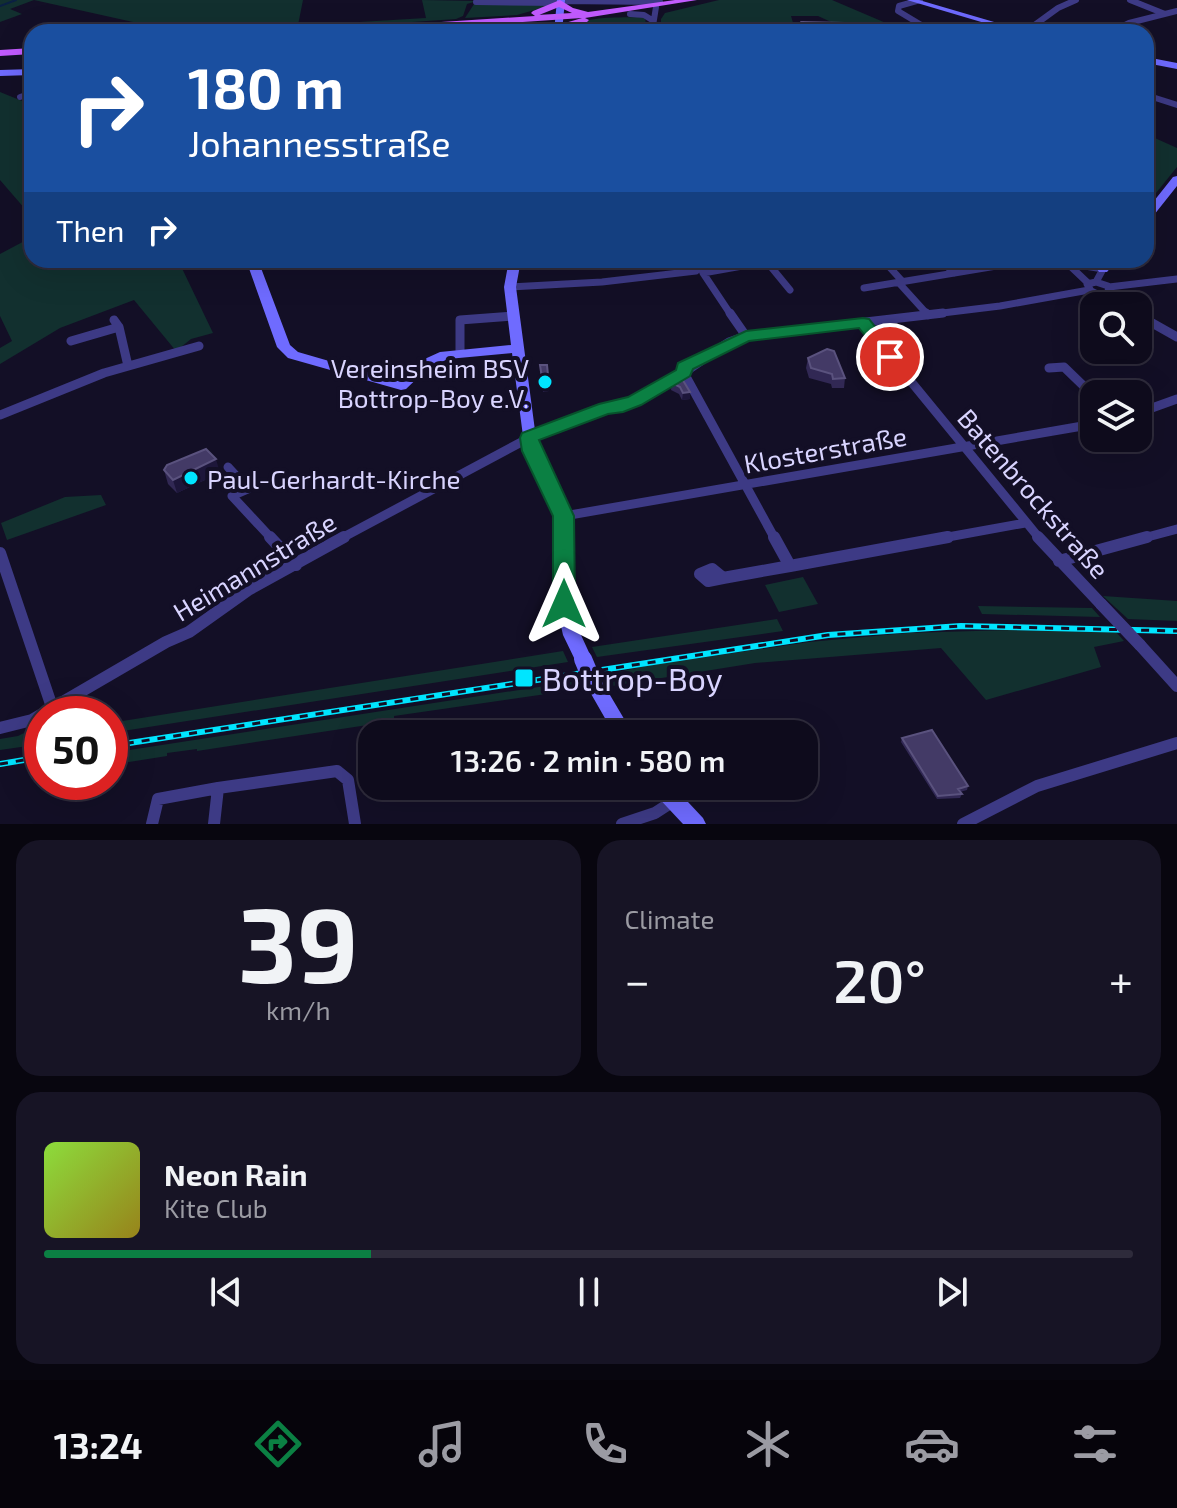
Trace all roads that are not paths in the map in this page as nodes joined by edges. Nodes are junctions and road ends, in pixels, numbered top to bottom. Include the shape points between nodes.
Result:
1 (693, 0) edge
2 (707, 0) edge
3 (915, 0) edge
4 (1052, 0) edge
5 (1076, 0) edge
6 (1130, 0) edge
7 (561, 1) edge
8 (476, 2) dead end
9 (1065, 4) junction
10 (657, 10) junction
11 (1155, 10) junction
12 (1173, 12) edge
13 (601, 15) junction
14 (558, 18) junction
15 (496, 22) junction
16 (464, 24) edge
17 (472, 24) edge
18 (514, 24) edge
19 (558, 24) edge
20 (570, 24) edge
21 (656, 24) edge
22 (656, 24) edge
23 (919, 24) edge
24 (994, 24) edge
25 (1033, 24) edge
26 (1127, 24) edge
27 (24, 54) edge
28 (0, 55) edge
29 (1154, 62) edge
30 (1177, 66) edge
31 (24, 72) edge
32 (0, 73) edge
33 (24, 96) edge
34 (20, 97) dead end
35 (1154, 98) edge
36 (1177, 105) edge
37 (1177, 179) edge
38 (1154, 208) edge
39 (255, 268) edge
40 (514, 268) edge
41 (698, 268) edge
42 (700, 268) edge
43 (776, 268) edge
44 (890, 268) edge
45 (949, 268) edge
46 (975, 268) edge
47 (1072, 268) edge
48 (1104, 268) edge
49 (954, 273) junction
50 (1177, 279) edge
51 (901, 282) junction
52 (1091, 285) junction
53 (510, 287) junction
54 (864, 288) dead end
55 (790, 290) dead end
56 (1105, 291) joint
57 (928, 315) junction
58 (513, 316) junction
59 (863, 323) junction
60 (1152, 323) edge
61 (746, 336) junction
62 (1177, 337) edge
63 (71, 341) dead end
64 (199, 346) dead end
65 (518, 348) junction
66 (460, 352) junction
67 (128, 366) junction
68 (1049, 368) dead end
69 (684, 373) junction
70 (1080, 382) edge
71 (1177, 399) edge
72 (1152, 408) edge
73 (0, 415) edge
74 (1080, 427) edge
75 (529, 438) junction
76 (964, 448) junction
77 (228, 467) dead end
78 (747, 484) junction
79 (564, 516) junction
80 (1025, 523) junction
81 (1177, 529) edge
82 (0, 553) edge
83 (1059, 561) junction
84 (296, 565) junction
85 (790, 566) junction
86 (723, 578) dead end
87 (1177, 686) edge
88 (48, 696) edge
89 (71, 696) edge
90 (616, 720) edge
91 (24, 722) edge
92 (0, 728) edge
93 (1177, 743) edge
94 (218, 788) junction
95 (663, 800) edge
96 (672, 800) edge
97 (152, 824) edge
98 (214, 824) edge
99 (355, 824) edge
100 (622, 824) edge
101 (696, 824) edge
102 (963, 824) edge

1 - 10 main road
2 - 10 main road
3 - 23 street via 899,6 899,13
3 - 24 street
4 - 9 street
5 - 9 street
6 - 11 street
7 - 8 street
7 - 10 street
7 - 13 main road via 570,10
7 - 14 street
7 - 15 main road
9 - 25 street
10 - 13 main road
10 - 13 main road
10 - 21 street
10 - 22 street
11 - 12 street
11 - 12 street
12 - 26 street
13 - 14 main road
13 - 20 main road
14 - 15 main road
14 - 19 street
15 - 16 main road
15 - 17 main road
15 - 18 main road
27 - 28 main road
29 - 30 street
31 - 32 street
33 - 34 street
35 - 36 street
37 - 38 street
39 - 66 street via 284,347 293,355 401,386 430,360
40 - 53 street
41 - 53 street via 602,282
42 - 61 street
43 - 55 street
44 - 51 street
45 - 49 street
46 - 49 street
47 - 52 street
48 - 52 street
49 - 51 street
50 - 56 street
51 - 54 street
51 - 57 street
52 - 56 street
52 - 57 street
53 - 58 street
57 - 59 street
58 - 65 street
58 - 66 street via 460,320
59 - 61 street
59 - 76 street, Batenbrockstraße
60 - 62 street
61 - 69 street, Heimannstraße via 685,367
63 - 67 street via 116,323
64 - 67 street
65 - 66 street
65 - 75 street
67 - 73 street
68 - 70 street via 1064,367
69 - 75 street, Heimannstraße via 635,401
69 - 78 street
71 - 72 street
74 - 76 street, Klosterstraße
75 - 79 street
75 - 84 street, Heimannstraße
76 - 78 street, Klosterstraße
76 - 80 street, Batenbrockstraße
77 - 84 street via 248,489 232,496
78 - 79 street, Klosterstraße
78 - 85 street
79 - 90 street, bridge via 564,604 591,678
80 - 83 street, Batenbrockstraße
80 - 85 street
81 - 83 street
82 - 88 street
83 - 87 street, Batenbrockstraße, bridge
84 - 89 street, Heimannstraße via 219,608 185,636
85 - 86 street
91 - 92 street, Heimannstraße
93 - 102 street via 1037,786
94 - 97 street via 158,799
94 - 98 street
94 - 99 street via 337,771 348,780
95 - 100 street via 655,813
96 - 101 street

